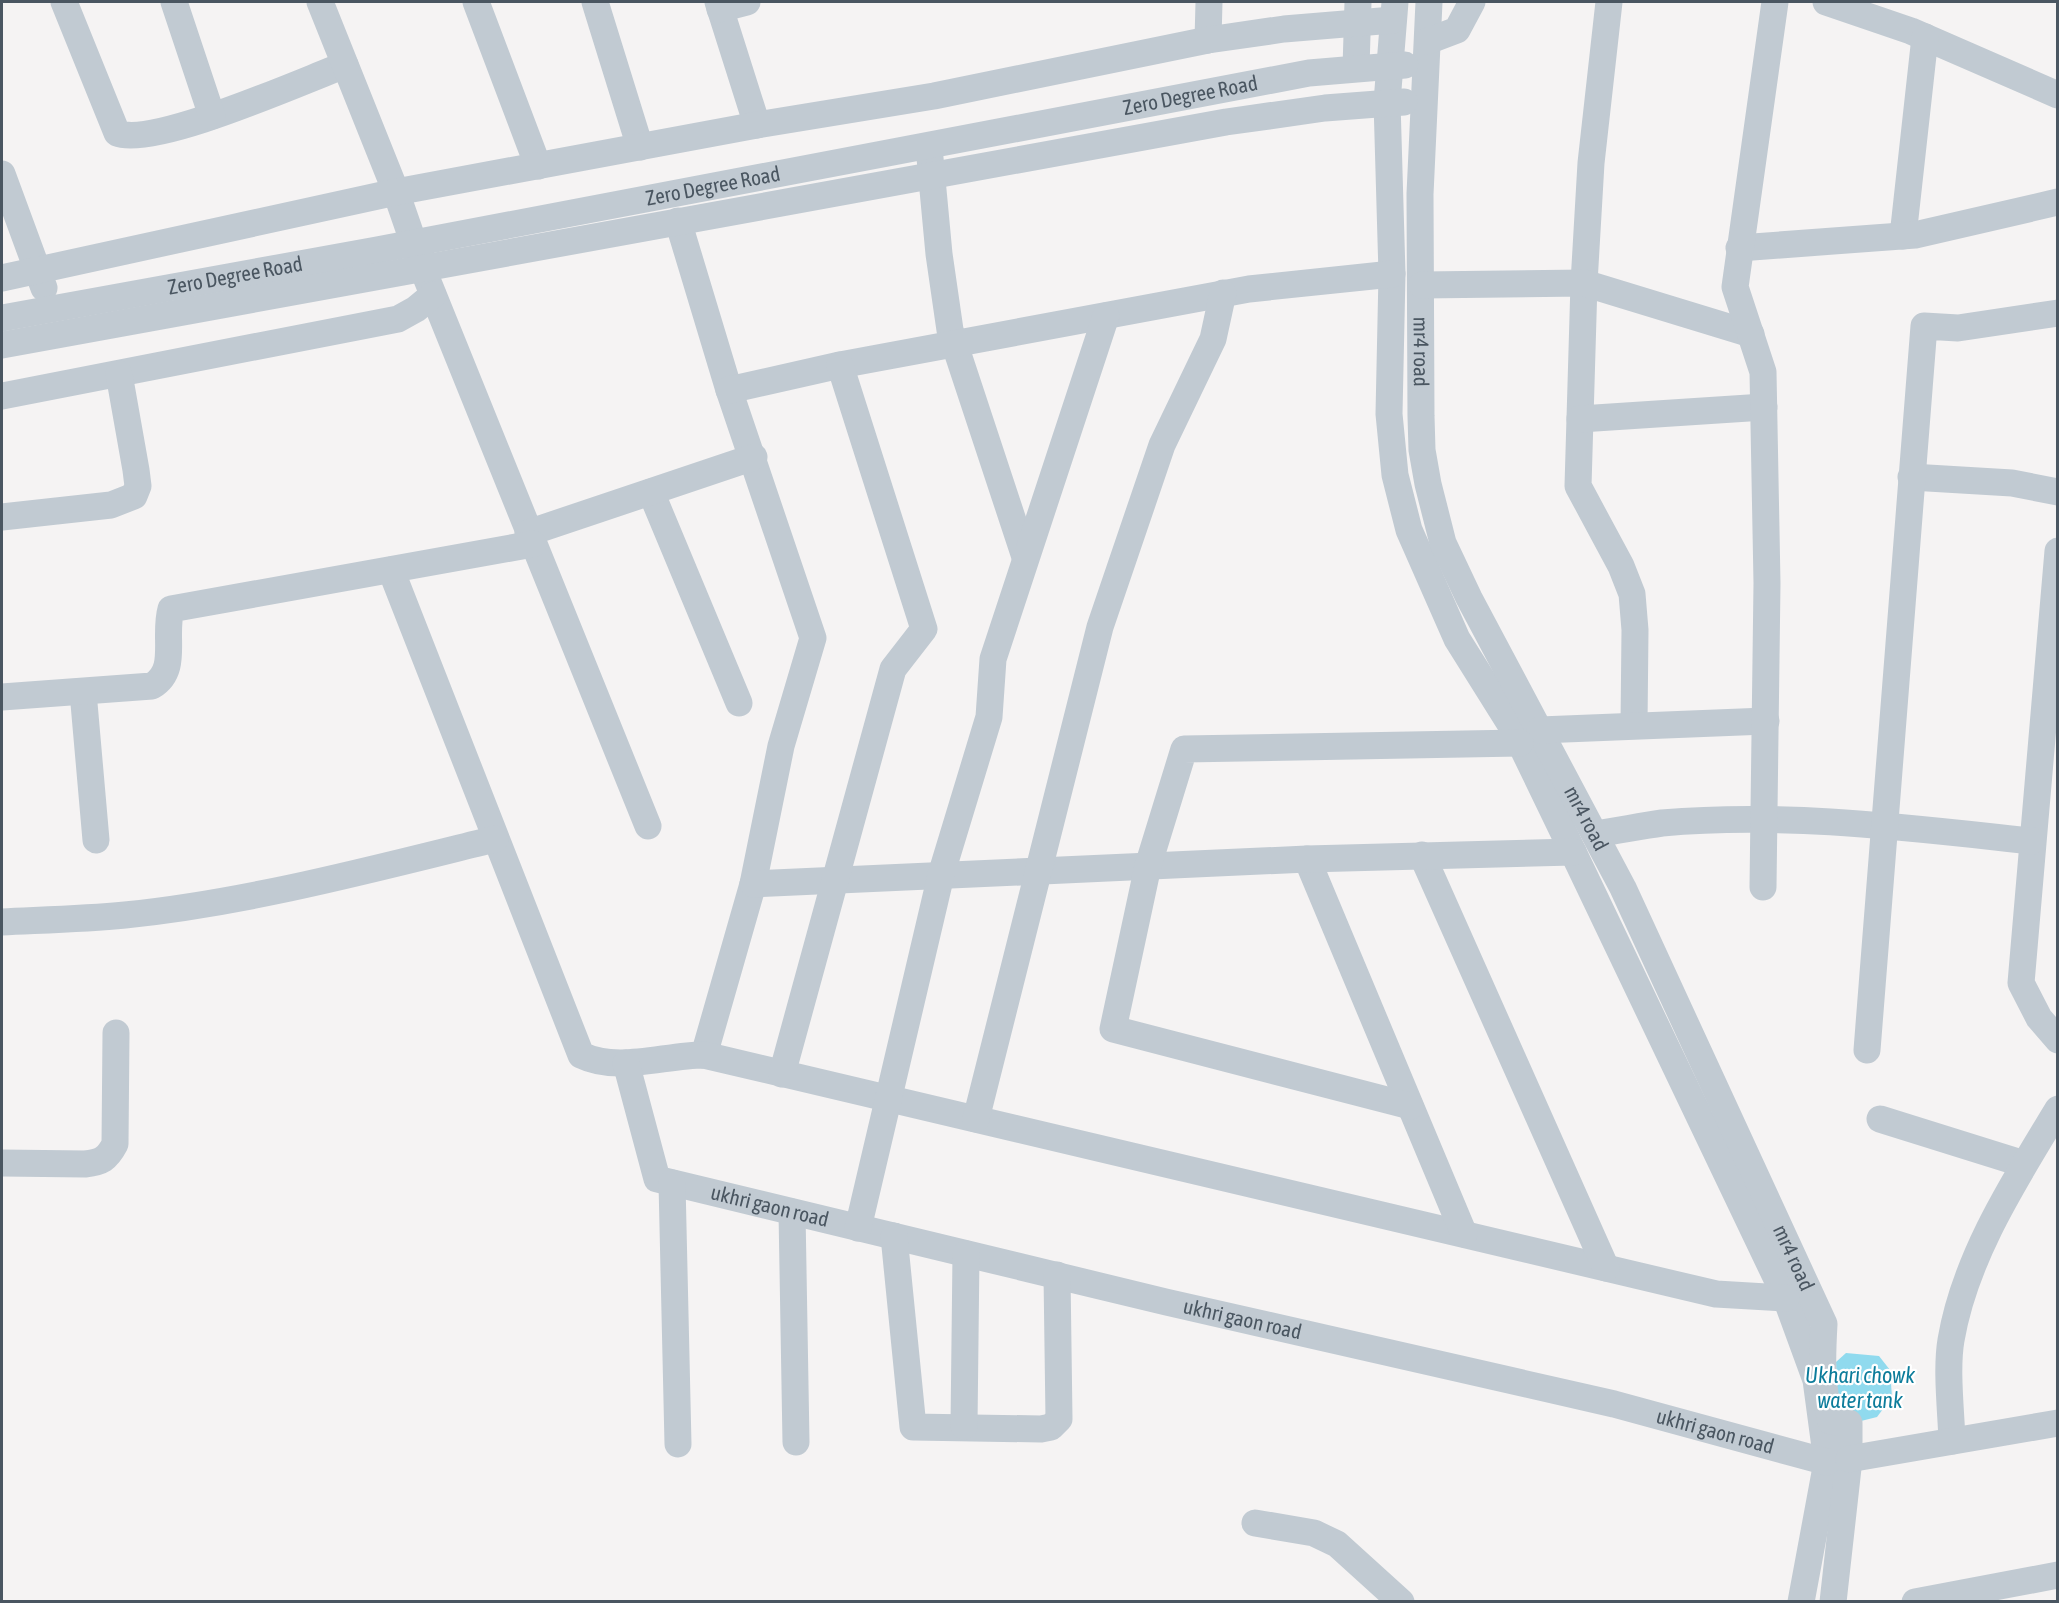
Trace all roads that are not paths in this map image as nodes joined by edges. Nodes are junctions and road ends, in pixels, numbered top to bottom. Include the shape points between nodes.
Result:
1 (64, 2) edge
2 (174, 2) edge
3 (320, 2) edge
4 (476, 2) edge
5 (595, 2) edge
6 (747, 2) edge
7 (1209, 2) edge
8 (1429, 2) edge
9 (1472, 2) edge
10 (1609, 2) edge
11 (1775, 2) edge
12 (1826, 2) edge
13 (719, 5) edge
14 (1394, 11) edge
15 (1358, 13) edge
16 (1925, 37) junction
17 (1208, 40) junction
18 (1427, 53) junction
19 (345, 65) junction
20 (1389, 65) junction
21 (1356, 68) junction
22 (2058, 95) edge
23 (1387, 102) junction
24 (1424, 102) junction
25 (212, 116) junction
26 (756, 124) junction
27 (929, 145) junction
28 (640, 147) junction
29 (538, 166) junction
30 (2, 174) edge
31 (931, 175) junction
32 (396, 192) junction
33 (2058, 202) edge
34 (678, 221) junction
35 (1903, 236) junction
36 (414, 241) junction
37 (1739, 248) junction
38 (422, 267) junction
39 (38, 272) junction
40 (1392, 274) junction
41 (2, 278) edge
42 (1584, 283) junction
43 (1422, 285) junction
44 (1223, 293) junction
45 (433, 295) junction
46 (2058, 314) edge
47 (1106, 316) junction
48 (2, 318) edge
49 (53, 322) junction
50 (1751, 334) junction
51 (2, 345) edge
52 (956, 345) junction
53 (840, 365) junction
54 (119, 374) junction
55 (729, 390) junction
56 (2, 396) edge
57 (1764, 407) junction
58 (1580, 419) junction
59 (754, 457) junction
60 (1911, 477) junction
61 (651, 492) junction
62 (2058, 492) edge
63 (2, 518) edge
64 (530, 539) junction
65 (2058, 551) edge
66 (1025, 557) junction
67 (391, 570) junction
68 (2053, 648) edge
69 (83, 692) junction
70 (2, 697) edge
71 (739, 703) dead end
72 (1766, 721) junction
73 (1635, 725) junction
74 (1530, 737) junction
75 (1764, 820) junction
76 (1885, 825) junction
77 (648, 826) dead end
78 (1595, 834) junction
79 (495, 839) junction
80 (96, 840) dead end
81 (2032, 841) junction
82 (1573, 852) junction
83 (1422, 855) junction
84 (1307, 859) junction
85 (1148, 866) junction
86 (1040, 871) junction
87 (941, 875) junction
88 (837, 880) junction
89 (753, 884) junction
90 (1763, 887) dead end
91 (2, 922) edge
92 (116, 1033) dead end
93 (2058, 1040) edge
94 (1867, 1050) dead end
95 (704, 1055) junction
96 (626, 1063) junction
97 (782, 1074) junction
98 (890, 1099) junction
99 (1410, 1106) junction
100 (2058, 1109) edge
101 (976, 1119) junction
102 (1880, 1119) dead end
103 (2, 1163) edge
104 (2024, 1164) junction
105 (664, 1181) junction
106 (792, 1212) junction
107 (858, 1228) junction
108 (1464, 1234) junction
109 (894, 1236) junction
110 (966, 1254) junction
111 (1606, 1268) junction
112 (1057, 1275) junction
113 (1786, 1298) junction
114 (2058, 1423) edge
115 (964, 1426) junction
116 (1952, 1441) junction
117 (796, 1442) dead end
118 (678, 1444) dead end
119 (1838, 1460) junction
120 (1255, 1523) dead end
121 (2058, 1575) edge
122 (1401, 1602) edge
123 (1801, 1602) edge
124 (1833, 1602) edge
125 (1915, 1602) edge

1 - 25 street via 117,133 142,136
2 - 25 street
3 - 19 street
4 - 29 street
5 - 28 street
6 - 13 street
7 - 17 street
8 - 18 street, mr4 road
9 - 18 street via 1457,30
10 - 42 street via 1591,163
11 - 37 street
12 - 16 street
13 - 26 street
14 - 15 street
14 - 20 street, mr4 road
15 - 17 street
15 - 21 street
16 - 22 street
16 - 35 street
17 - 26 street via 934,96
18 - 20 street, Zero Degree Road
18 - 24 street, mr4 road
19 - 25 street
19 - 32 street
20 - 21 street, Zero Degree Road
20 - 23 street, mr4 road
21 - 27 street, Zero Degree Road via 1309,73
23 - 24 street, Zero Degree Road
23 - 31 street, Zero Degree Road via 1226,122
23 - 40 street, mr4 road
24 - 43 street, mr4 road
26 - 28 street
27 - 31 street
27 - 36 street, Zero Degree Road
28 - 29 street
29 - 32 street
30 - 39 street
31 - 34 street, Zero Degree Road
31 - 52 street via 950,330
32 - 36 street
32 - 39 street
33 - 35 street
34 - 38 street, Zero Degree Road
34 - 55 street
35 - 37 street
36 - 38 street
36 - 49 street, Zero Degree Road
37 - 50 street via 1735,287
38 - 45 street
38 - 49 street, Zero Degree Road
39 - 41 street
39 - 49 street
40 - 44 street
40 - 74 street, mr4 road via 1389,414 1395,475 1409,530 1456,639
42 - 43 street
42 - 50 street
42 - 58 street
43 - 74 street, mr4 road via 1422,450 1440,533
44 - 47 street
44 - 86 street via 1213,339 1162,445 1100,627
45 - 54 street via 398,319
45 - 64 street
46 - 60 street via 1958,328 1924,326
47 - 52 street
47 - 66 street
48 - 49 street, Zero Degree Road
49 - 51 street, Zero Degree Road
50 - 57 street via 1763,372
52 - 53 street
52 - 66 street
53 - 55 street
53 - 88 street via 924,629 892,669
54 - 56 street
54 - 63 street via 138,486 134,496 111,505
55 - 59 street
57 - 58 street
57 - 72 street
58 - 73 street via 1578,486 1632,594
59 - 61 street
59 - 89 street via 813,638 781,746
60 - 62 street via 2012,483
60 - 76 street
61 - 64 street
61 - 71 street
64 - 67 street
64 - 77 street
65 - 68 street
66 - 87 street via 993,659 989,717
67 - 69 street via 171,609 166,626 168,670 162,680 152,686
67 - 79 street
68 - 81 street
69 - 70 street
69 - 80 street
72 - 73 street
72 - 75 street
73 - 74 street
74 - 78 street, mr4 road
74 - 82 street, mr4 road
74 - 85 street via 1184,749
75 - 76 street
75 - 78 street via 1662,824
75 - 90 street
76 - 81 street
76 - 94 street
78 - 119 street, mr4 road via 1824,1324 1821,1373 1825,1400 1831,1421 1849,1423
79 - 91 street via 226,901 124,915
79 - 96 street via 581,1055 596,1063
81 - 93 street via 2021,983 2039,1018
82 - 83 street
82 - 113 street, mr4 road
83 - 84 street
83 - 111 street
84 - 85 street
84 - 99 street
85 - 86 street
85 - 99 street via 1113,1029
86 - 87 street
86 - 101 street
87 - 88 street
87 - 98 street
88 - 89 street
88 - 97 street
89 - 95 street
92 - 103 street via 115,1144 107,1158 85,1164
95 - 96 street
95 - 97 street
96 - 105 street
97 - 98 street
98 - 101 street
98 - 107 street
99 - 108 street
100 - 104 street
101 - 108 street
102 - 104 street
104 - 116 street via 1972,1266 1951,1341
105 - 106 street, ukhri gaon road
105 - 118 street
106 - 107 street, ukhri gaon road
106 - 117 street
107 - 109 street, ukhri gaon road
108 - 111 street
109 - 110 street, ukhri gaon road
109 - 115 street via 914,1427
110 - 112 street, ukhri gaon road
110 - 115 street
111 - 113 street via 1716,1294
112 - 115 street via 1059,1419 1051,1427 1041,1429
112 - 119 street, ukhri gaon road
113 - 119 street, mr4 road via 1816,1380
114 - 116 street
116 - 119 street
119 - 123 street, mr4 road
119 - 124 street, mr4 road
120 - 122 street via 1314,1533 1337,1544
121 - 125 street

